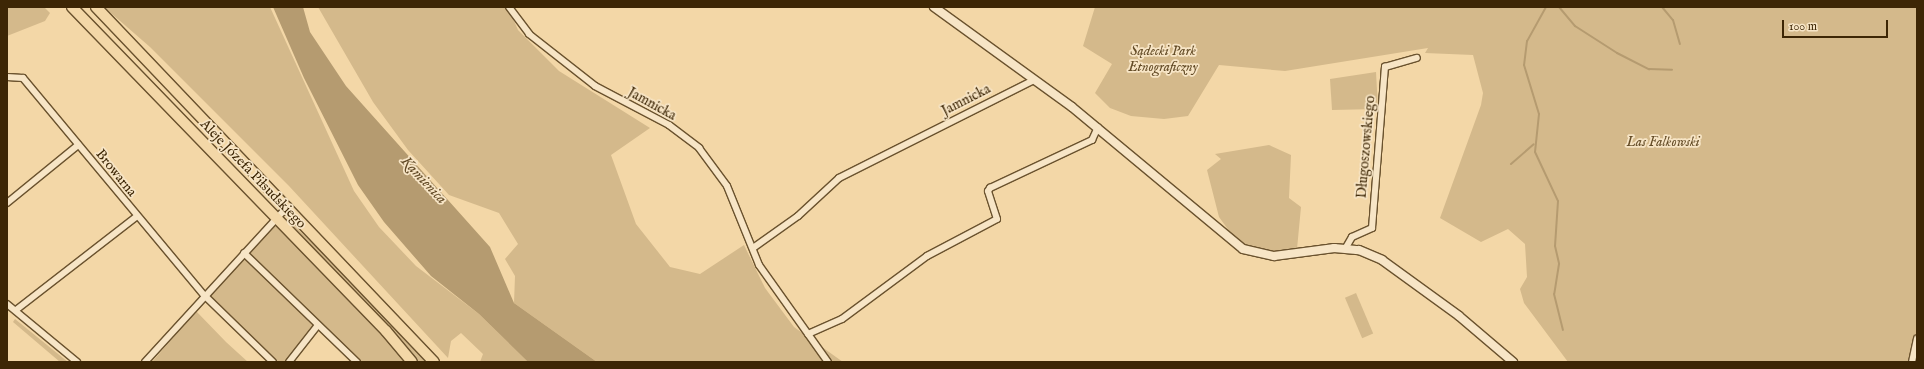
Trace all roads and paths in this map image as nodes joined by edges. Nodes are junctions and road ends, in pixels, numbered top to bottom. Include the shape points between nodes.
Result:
1 (72, 7) edge
2 (94, 7) edge
3 (509, 7) edge
4 (934, 7) edge
5 (82, 17) junction
6 (1417, 58) dead end
7 (7, 77) edge
8 (1032, 81) junction
9 (1098, 127) junction
10 (78, 145) junction
11 (7, 203) edge
12 (288, 206) junction
13 (136, 217) junction
14 (277, 218) junction
15 (753, 248) junction
16 (1345, 249) junction
17 (244, 253) junction
18 (204, 295) junction
19 (7, 304) edge
20 (16, 310) junction
21 (318, 325) junction
22 (808, 334) junction
23 (1917, 339) edge
24 (76, 362) edge
25 (145, 362) edge
26 (273, 362) edge
27 (289, 362) edge
28 (357, 362) edge
29 (412, 362) edge
30 (434, 362) edge
31 (828, 362) edge
32 (1513, 362) edge
33 (1912, 362) edge

1 - 5 main road, Aleje Józefa Piłsudskiego
2 - 5 main road
2 - 12 main road, Aleje Józefa Piłsudskiego
3 - 15 street, Jamnicka via 529,34 595,86 669,125 699,148 727,186
4 - 8 street
5 - 14 main road, Aleje Józefa Piłsudskiego
6 - 16 street, Długoszowskiego via 1385,67 1372,228 1352,237
7 - 10 street, Browarna via 23,78
8 - 9 street
8 - 15 street, Jamnicka via 840,178 798,216
9 - 16 street via 1243,249 1274,256
9 - 22 street via 1092,140 990,188 988,191 997,219 927,256 842,319
10 - 11 street
10 - 13 street, Browarna
12 - 14 street
12 - 30 main road, Aleje Józefa Piłsudskiego
13 - 18 street, Browarna
13 - 20 street
14 - 17 street
14 - 29 main road, Aleje Józefa Piłsudskiego
15 - 22 street, Jamnicka via 759,265
16 - 32 street via 1382,260 1459,316
17 - 18 street
17 - 21 street
18 - 25 street
18 - 26 street, Browarna
19 - 20 street
20 - 24 street
21 - 27 street
21 - 28 street
22 - 31 street, Jamnicka
23 - 33 street

